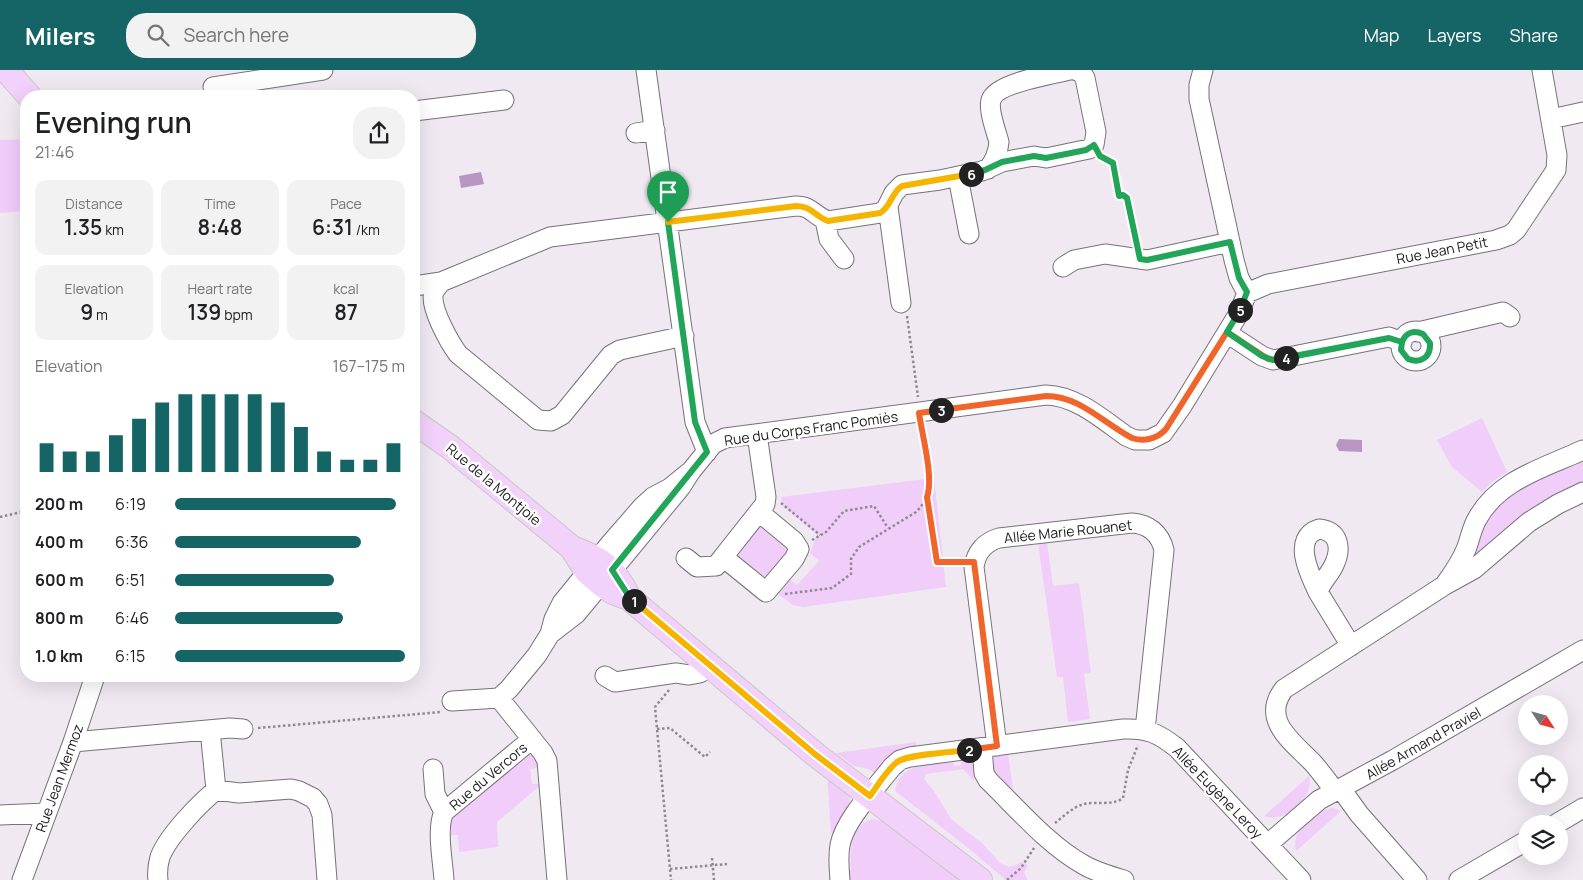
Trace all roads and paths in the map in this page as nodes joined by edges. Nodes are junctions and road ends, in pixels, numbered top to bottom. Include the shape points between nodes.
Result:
1 (6, 70) edge
2 (323, 70) edge
3 (646, 70) edge
4 (1070, 70) edge
5 (1076, 70) edge
6 (1203, 70) edge
7 (1542, 70) edge
8 (213, 84) edge
9 (24, 90) edge
10 (504, 100) dead end
11 (420, 110) edge
12 (1583, 112) edge
13 (1551, 119) junction
14 (655, 130) junction
15 (636, 133) dead end
16 (1094, 145) junction
17 (988, 169) junction
18 (958, 177) junction
19 (888, 207) junction
20 (825, 220) junction
21 (668, 222) junction
22 (969, 234) dead end
23 (1230, 242) junction
24 (844, 259) dead end
25 (1140, 259) junction
26 (1063, 267) dead end
27 (441, 282) junction
28 (420, 285) edge
29 (1247, 292) junction
30 (901, 303) joint
31 (1510, 317) dead end
32 (1227, 332) junction
33 (1418, 332) junction
34 (684, 336) junction
35 (1402, 342) junction
36 (919, 413) junction
37 (420, 426) edge
38 (757, 434) junction
39 (1583, 450) edge
40 (707, 452) junction
41 (765, 490) junction
42 (1583, 492) edge
43 (927, 497) junction
44 (20, 512) edge
45 (759, 512) junction
46 (0, 517) edge
47 (888, 528) junction
48 (820, 535) junction
49 (798, 549) junction
50 (723, 557) junction
51 (686, 558) dead end
52 (974, 562) junction
53 (600, 571) junction
54 (1445, 585) junction
55 (766, 592) junction
56 (1318, 592) dead end
57 (1351, 646) junction
58 (1583, 650) edge
59 (704, 668) junction
60 (605, 676) dead end
61 (93, 682) edge
62 (671, 687) dead end
63 (499, 698) junction
64 (452, 701) joint
65 (657, 729) junction
66 (210, 730) junction
67 (243, 730) joint
68 (1145, 730) junction
69 (532, 739) junction
70 (73, 742) junction
71 (989, 747) junction
72 (710, 752) dead end
73 (433, 769) dead end
74 (216, 790) junction
75 (1338, 790) junction
76 (870, 796) junction
77 (1583, 808) edge
78 (444, 812) junction
79 (46, 813) junction
80 (0, 815) edge
81 (1568, 817) edge
82 (1044, 834) junction
83 (1268, 844) junction
84 (1518, 846) edge
85 (712, 858) dead end
86 (727, 864) dead end
87 (713, 866) junction
88 (670, 870) junction
89 (1295, 878) edge
90 (22, 880) edge
91 (158, 880) edge
92 (327, 880) edge
93 (444, 880) edge
94 (557, 880) edge
95 (670, 880) edge
96 (714, 880) edge
97 (840, 880) edge
98 (980, 880) edge
99 (1007, 880) edge
100 (1124, 880) edge
101 (1417, 880) edge
102 (1459, 880) edge

1 - 9 main road
2 - 8 street
3 - 14 street
4 - 17 street via 1012,84 996,92 990,106 999,148
5 - 16 street via 1085,78 1096,132
6 - 23 street via 1199,99
7 - 13 street, Rue Jean Petit
10 - 11 street
12 - 13 street
13 - 29 street, Rue Jean Petit via 1556,170 1510,235 1268,284
14 - 15 street
14 - 21 street
16 - 17 street via 1086,150 1046,158 1034,156 1002,162
16 - 25 path via 1100,156 1113,163 1119,196 1127,198
17 - 18 street
18 - 19 street via 902,186 894,193
18 - 22 street
19 - 20 street via 880,213
19 - 30 street
20 - 21 street via 809,208 796,206
20 - 24 street via 829,239
21 - 27 street via 550,237
21 - 34 street
23 - 25 street
23 - 29 street via 1239,278
25 - 26 street via 1105,254 1074,260
27 - 28 street
27 - 34 street via 433,293 433,303 449,343 538,420 551,421 562,415 611,355 620,350
29 - 32 street, Rue du Corps Franc Pomiès
30 - 36 path via 906,308
31 - 33 street via 1504,312
32 - 35 street via 1273,360 1389,338
32 - 36 street, Rue du Corps Franc Pomiès via 1166,429 1149,440 1132,438 1082,406 1059,396
33 - 35 street via 1407,334
33 - 35 street via 1430,343 1424,358 1419,361 1408,359 1401,350
34 - 40 street via 695,422
36 - 38 street, Rue du Corps Franc Pomiès
36 - 43 path via 929,478
37 - 53 main road, Rue de la Montjoie via 450,447
38 - 40 street, Rue du Corps Franc Pomiès via 725,438 713,444
38 - 41 street
39 - 54 street via 1518,479 1492,498 1479,515 1464,552
40 - 53 street, Rue du Corps Franc Pomiès via 680,488
41 - 45 street via 765,504
41 - 48 path
42 - 54 street via 1529,522 1474,569
43 - 47 path via 916,512
43 - 52 path via 937,562
44 - 46 path
45 - 49 street via 794,541
45 - 50 street
47 - 48 path via 874,506 844,511
47 - 55 path via 859,547 851,559 851,574 832,588 781,595
48 - 49 path
49 - 55 street via 794,560
50 - 51 street via 716,566 697,566
50 - 55 street
52 - 68 street, Allée Marie Rouanet via 984,546 999,538 1132,523 1154,531 1164,554
52 - 71 street
53 - 59 main road via 613,592 630,598
53 - 63 street, Rue du Corps Franc Pomiès via 562,603 538,655
54 - 57 street
56 - 57 street
57 - 75 street via 1288,686 1280,694 1276,707 1276,718 1282,729
58 - 75 street, Allée Armand Praviel
59 - 60 street via 689,675 676,673 615,682
59 - 76 main road
61 - 70 street, Rue Jean Mermoz
62 - 65 path via 655,707
63 - 64 street
63 - 69 street, Rue du Vercors
64 - 67 path via 446,711
65 - 72 path via 670,728 705,758
65 - 88 path
66 - 67 street
66 - 70 street
66 - 74 street
68 - 71 street, Allée Eugène Leroy via 1123,729
68 - 82 path via 1128,770 1123,798 1117,802 1078,806
68 - 83 street, Allée Eugène Leroy via 1177,748
69 - 78 street, Rue du Vercors
69 - 94 street, Rue du Vercors via 547,761
70 - 79 street, Rue Jean Mermoz
71 - 76 street, Allée Eugène Leroy via 900,760
71 - 82 street via 984,773 988,780
73 - 78 street, Rue du Vercors via 435,794
74 - 91 street via 199,805 165,847 159,862
74 - 92 street via 239,793 292,789 313,798 322,816
75 - 83 street, Allée Armand Praviel via 1311,806
75 - 101 street
76 - 97 street, Allée Eugène Leroy via 844,831 839,851
76 - 98 main road
77 - 81 street
78 - 93 street, Rue du Vercors via 440,828
79 - 80 street
79 - 90 street, Rue Jean Mermoz
82 - 99 path via 1036,842 1027,861
82 - 100 street via 1082,864
83 - 89 street, Allée Eugène Leroy
84 - 102 street
85 - 87 path
86 - 87 path
87 - 88 path
87 - 96 path
88 - 95 path

